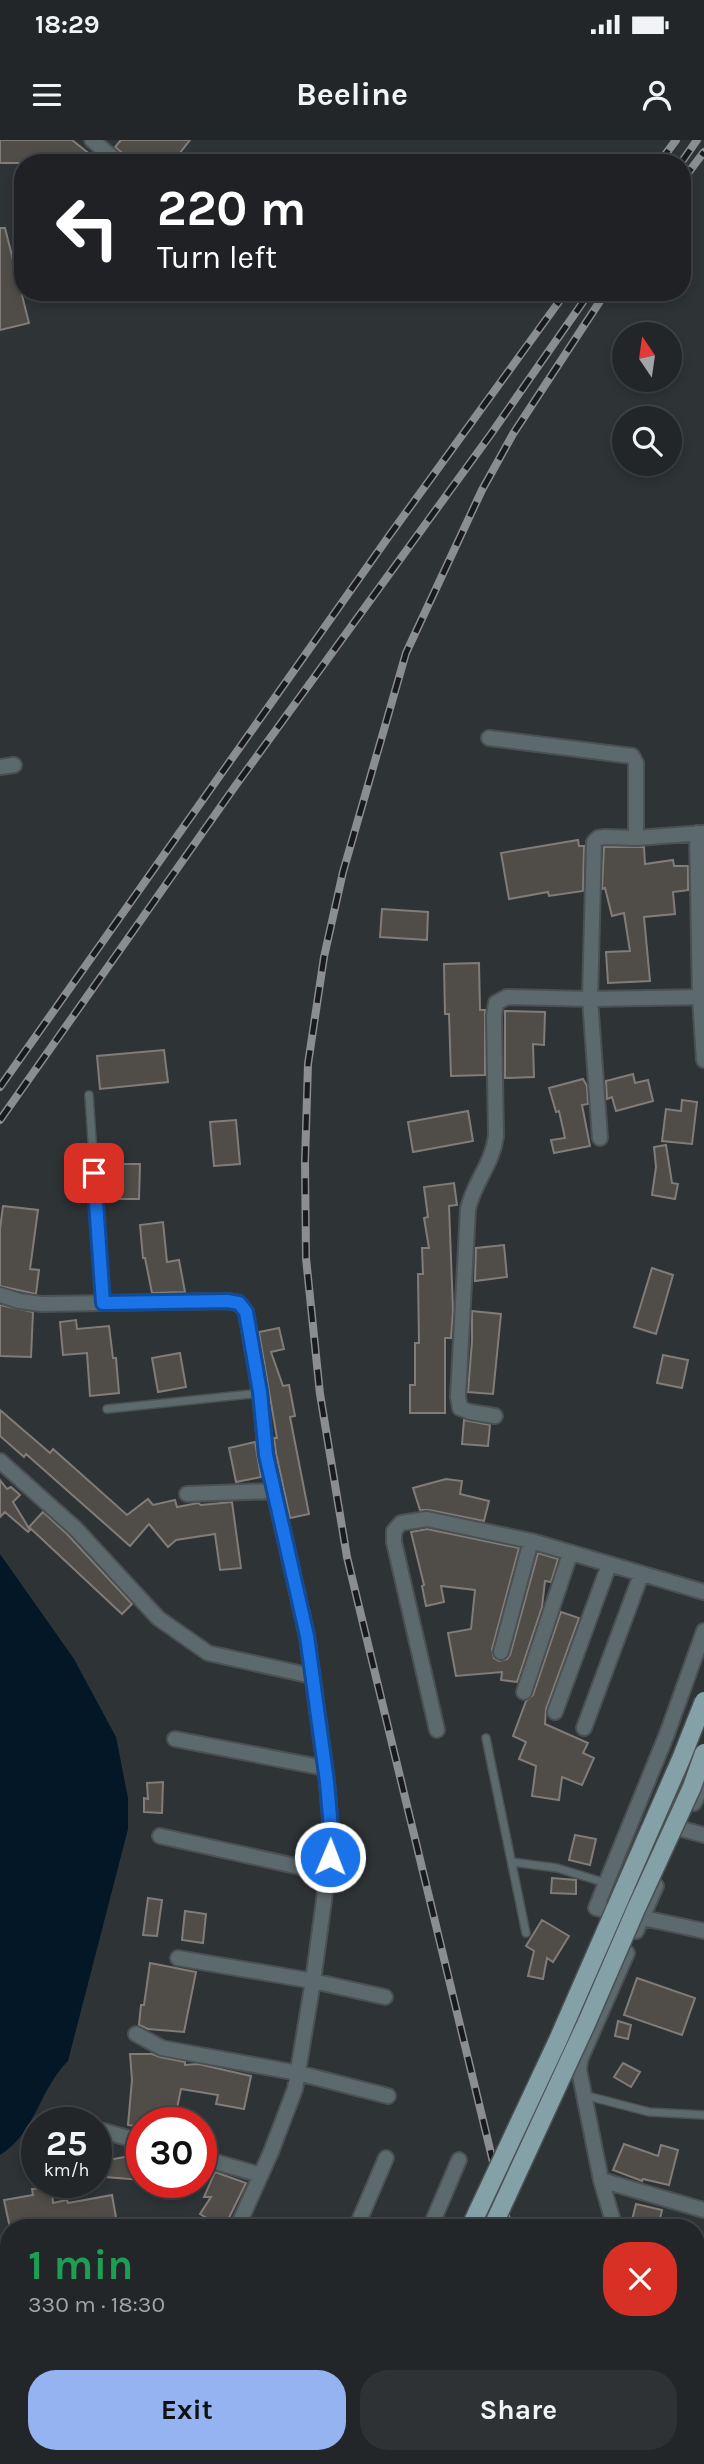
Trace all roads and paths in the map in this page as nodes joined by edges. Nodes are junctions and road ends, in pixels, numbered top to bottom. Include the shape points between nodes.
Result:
1 (92, 140) edge
2 (108, 154) edge
3 (489, 738) dead end
4 (700, 833) edge
5 (636, 838) junction
6 (702, 997) edge
7 (590, 999) junction
8 (704, 1060) edge
9 (89, 1095) dead end
10 (600, 1138) dead end
11 (0, 1294) edge
12 (103, 1303) junction
13 (260, 1392) junction
14 (107, 1409) dead end
15 (495, 1416) dead end
16 (0, 1461) edge
17 (274, 1491) junction
18 (187, 1494) dead end
19 (531, 1541) junction
20 (570, 1554) junction
21 (609, 1565) junction
22 (640, 1575) junction
23 (704, 1592) edge
24 (704, 1631) edge
25 (501, 1652) dead end
26 (312, 1676) junction
27 (524, 1692) dead end
28 (704, 1701) edge
29 (555, 1712) dead end
30 (584, 1728) dead end
31 (437, 1730) dead end
32 (486, 1738) dead end
33 (175, 1740) dead end
34 (704, 1753) edge
35 (325, 1768) junction
36 (704, 1781) edge
37 (682, 1829) junction
38 (704, 1835) edge
39 (160, 1836) dead end
40 (512, 1863) junction
41 (327, 1873) junction
42 (606, 1883) junction
43 (641, 1919) junction
44 (704, 1931) edge
45 (526, 1933) dead end
46 (178, 1958) dead end
47 (313, 1981) junction
48 (385, 1997) dead end
49 (136, 2034) dead end
50 (298, 2073) junction
51 (583, 2095) junction
52 (388, 2096) dead end
53 (704, 2115) edge
54 (386, 2158) dead end
55 (459, 2160) dead end
56 (217, 2163) edge
57 (261, 2175) junction
58 (601, 2180) junction
59 (704, 2210) edge
60 (241, 2219) edge
61 (360, 2219) edge
62 (434, 2219) edge
63 (474, 2219) edge
64 (496, 2219) edge
65 (612, 2219) edge

1 - 2 street
3 - 5 street via 632,756 637,774
4 - 5 street
4 - 6 street
5 - 7 street via 605,837 594,842
6 - 7 street
6 - 8 street
7 - 10 street
7 - 15 street via 507,997 496,1003 496,1136 494,1152 468,1209 458,1397 460,1408
9 - 12 lane
11 - 12 street via 42,1304
12 - 13 street via 239,1303 246,1312
13 - 14 lane
13 - 17 street
16 - 26 street via 76,1530 158,1618 208,1653
17 - 18 street
17 - 26 street
19 - 20 street
19 - 25 street
19 - 31 street via 427,1519 401,1522 394,1531
20 - 21 street
20 - 27 street
21 - 22 street
21 - 29 street
22 - 23 street
22 - 30 street
24 - 42 street
26 - 35 street
28 - 63 main road, bridge via 558,2040
32 - 40 lane
33 - 35 street
34 - 64 main road, bridge
35 - 41 street via 332,1841
36 - 37 street
37 - 38 street
37 - 43 street
39 - 41 street
40 - 42 lane via 557,1868
40 - 45 lane
41 - 47 street
42 - 43 street via 596,1908
43 - 44 street
43 - 51 street via 580,2060
46 - 47 street
47 - 48 street
47 - 50 street
49 - 50 street via 162,2048
50 - 52 street
50 - 57 street
51 - 53 lane via 649,2112
51 - 58 street
54 - 61 street
55 - 62 street
56 - 57 street
57 - 60 street
58 - 59 street
58 - 65 street

